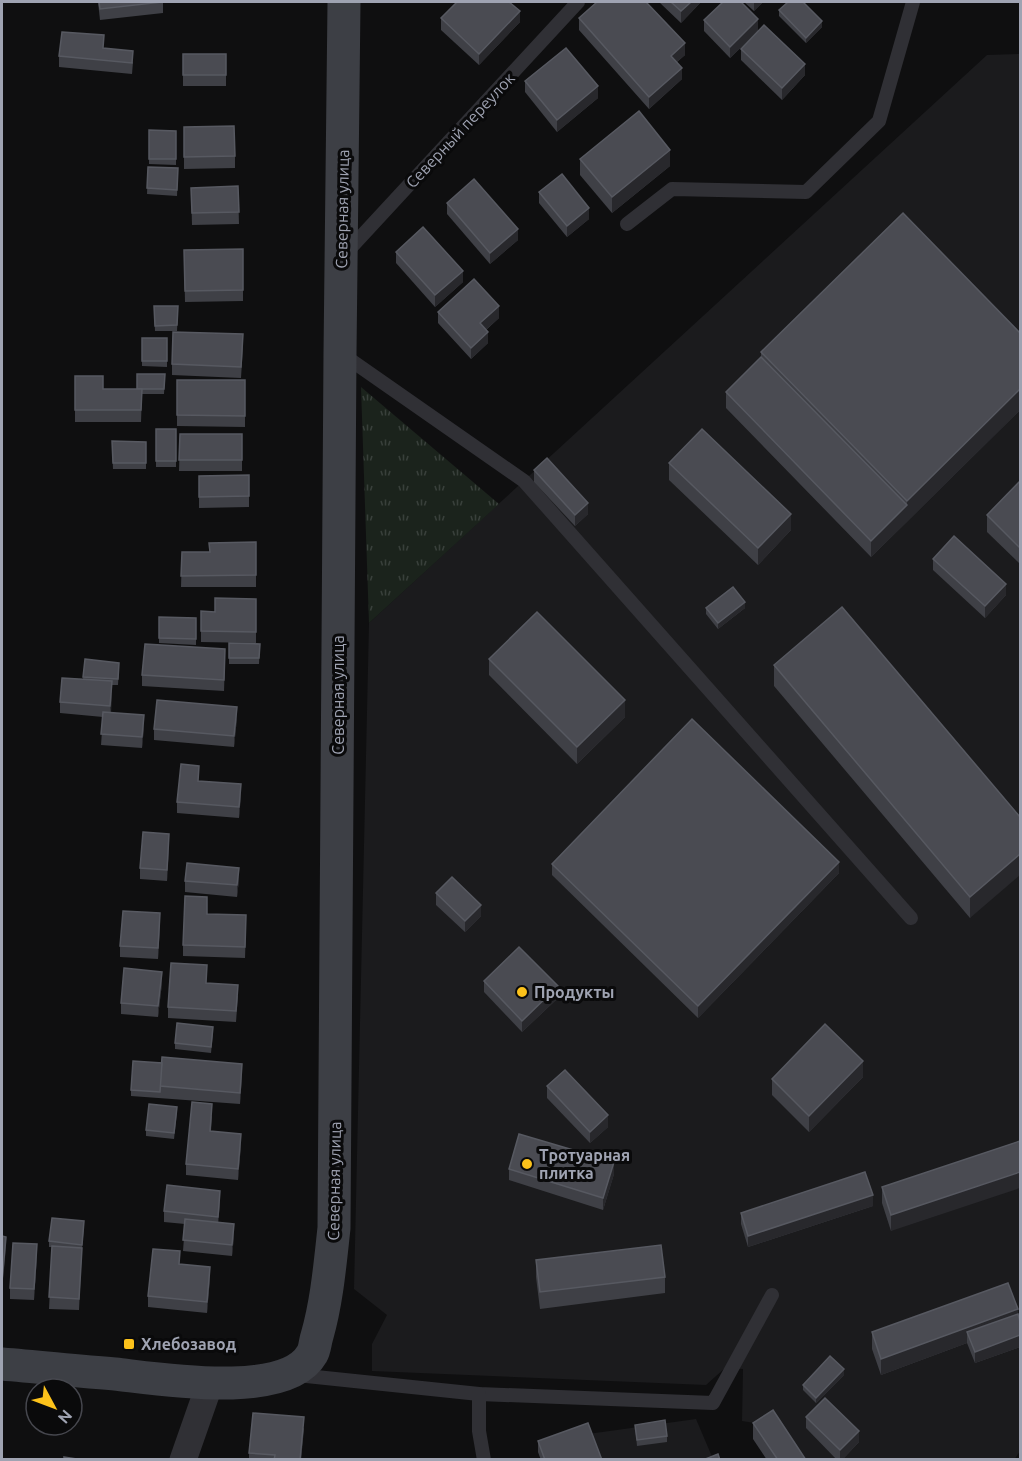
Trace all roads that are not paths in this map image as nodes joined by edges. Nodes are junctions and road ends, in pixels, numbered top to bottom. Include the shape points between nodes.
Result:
1 (344, 2) edge
2 (578, 2) edge
3 (913, 2) edge
4 (627, 224) dead end
5 (342, 258) junction
6 (340, 353) junction
7 (911, 918) dead end
8 (772, 1295) dead end
9 (2, 1364) edge
10 (287, 1374) junction
11 (210, 1383) junction
12 (478, 1394) junction
13 (183, 1460) edge
14 (484, 1460) edge

1 - 5 street, Северная улица
2 - 5 lane, Северный переулок
3 - 4 lane via 879,121 806,192 672,189
5 - 6 street, Северная улица
6 - 7 lane via 525,480
6 - 10 street, Северная улица via 334,1228 322,1319 312,1353 302,1366
8 - 12 lane via 713,1403
9 - 11 street
10 - 11 street via 256,1381
10 - 12 lane
11 - 13 street
12 - 14 lane

